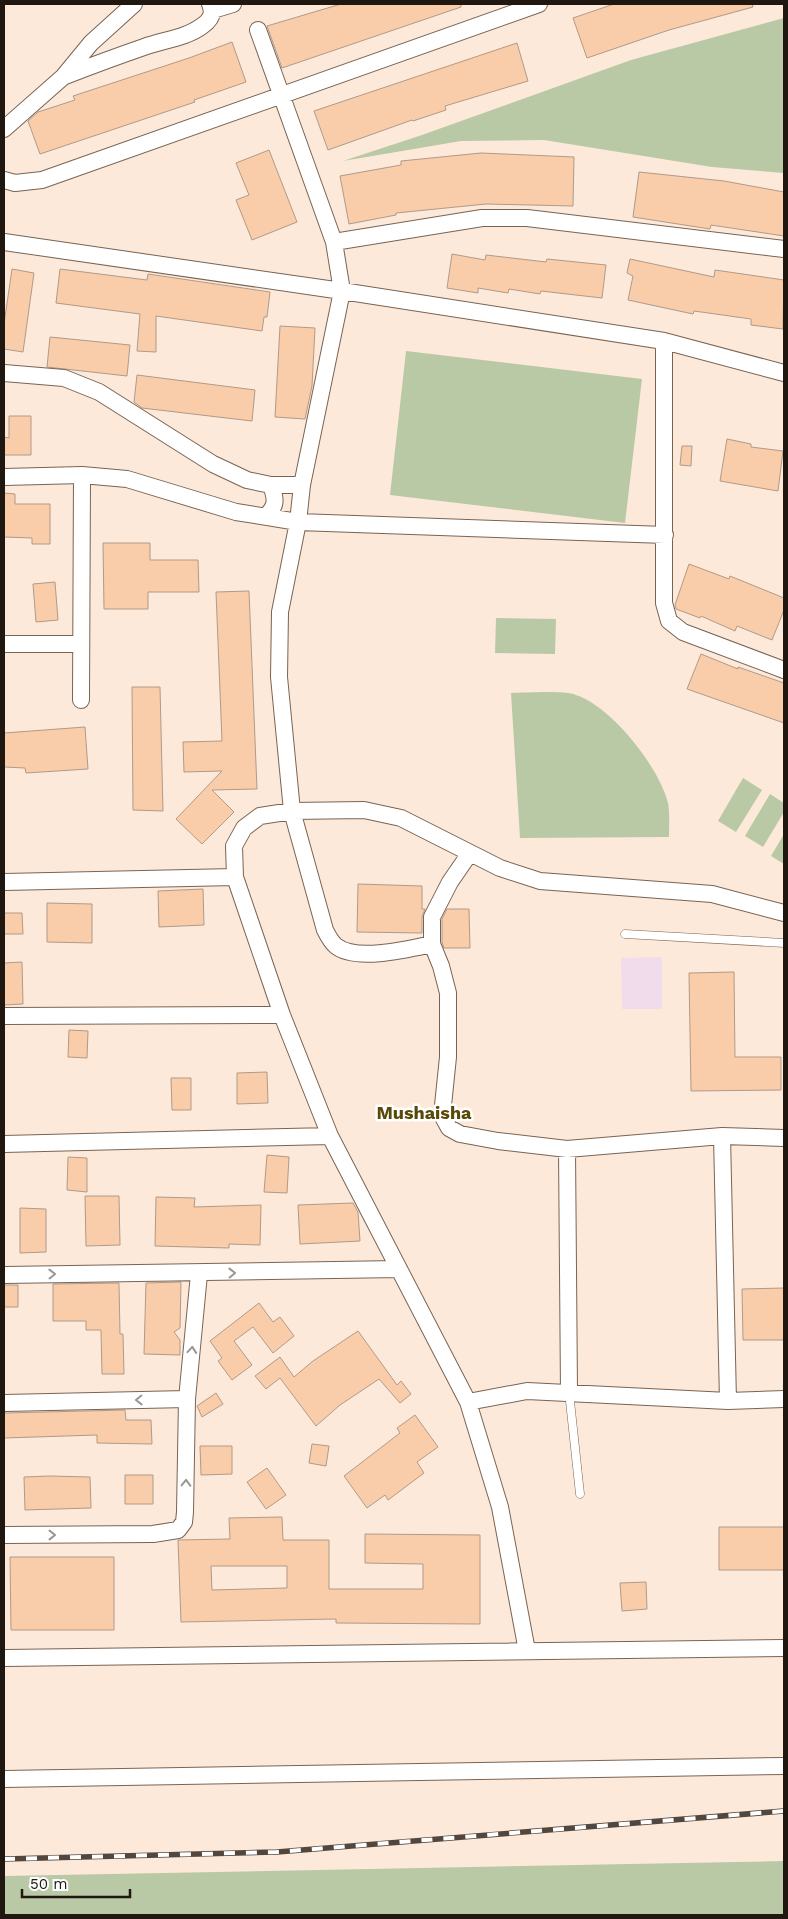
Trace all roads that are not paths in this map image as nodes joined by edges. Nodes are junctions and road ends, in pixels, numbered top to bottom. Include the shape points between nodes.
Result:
1 (134, 4) edge
2 (233, 4) edge
3 (539, 4) edge
4 (211, 7) edge
5 (258, 30) dead end
6 (62, 77) junction
7 (282, 94) junction
8 (4, 129) edge
9 (4, 180) edge
10 (4, 242) edge
11 (334, 242) junction
12 (784, 249) edge
13 (342, 291) junction
14 (664, 341) junction
15 (4, 373) edge
16 (784, 373) edge
17 (82, 475) junction
18 (4, 477) edge
19 (271, 485) junction
20 (302, 485) junction
21 (266, 516) junction
22 (298, 522) junction
23 (665, 534) junction
24 (4, 644) edge
25 (81, 644) junction
26 (784, 670) edge
27 (81, 700) dead end
28 (292, 811) junction
29 (470, 853) junction
30 (235, 877) junction
31 (4, 882) edge
32 (784, 913) edge
33 (625, 934) dead end
34 (784, 943) edge
35 (432, 944) junction
36 (282, 1015) junction
37 (4, 1016) edge
38 (330, 1136) junction
39 (722, 1136) junction
40 (784, 1138) edge
41 (4, 1144) edge
42 (567, 1149) junction
43 (399, 1269) junction
44 (199, 1274) junction
45 (4, 1275) edge
46 (569, 1392) junction
47 (188, 1398) junction
48 (784, 1398) edge
49 (728, 1401) junction
50 (468, 1402) junction
51 (4, 1403) edge
52 (580, 1494) dead end
53 (4, 1535) edge
54 (784, 1648) edge
55 (527, 1651) junction
56 (4, 1658) edge
57 (784, 1766) edge
58 (4, 1779) edge

1 - 6 street via 91,43
2 - 4 street
3 - 7 street
4 - 6 street via 211,18 188,34
5 - 7 street
6 - 8 street
7 - 9 street via 42,180
7 - 11 street
10 - 13 street
11 - 12 street via 482,218 527,218
11 - 13 street
13 - 14 street
13 - 20 street
14 - 16 street
14 - 23 street
15 - 19 street via 64,378 99,392 213,464 247,480
17 - 18 street
17 - 21 street via 127,479 236,512
17 - 25 street
19 - 20 street
19 - 21 street via 276,498 274,508
20 - 22 street
21 - 22 street
22 - 23 street
22 - 28 street via 280,612 279,677
23 - 26 street via 664,603 669,621 683,632
24 - 25 street
25 - 27 street
28 - 29 street via 364,810 401,818
28 - 30 street via 260,816 244,828 234,846
28 - 35 street via 325,930 337,947 356,954
29 - 32 street via 500,868 540,881 712,894
29 - 35 street via 434,912
30 - 31 street
30 - 36 street
33 - 34 lane
35 - 42 street via 448,993 450,1024 444,1123 460,1134
36 - 37 street
36 - 38 street
38 - 41 street
38 - 43 street
39 - 40 street
39 - 42 street
39 - 49 street
42 - 46 street
44 -> 43 street
43 - 50 street
45 -> 44 street
47 -> 44 street
46 - 49 street
46 - 50 street via 527,1391
46 - 52 lane
47 -> 51 street
53 -> 47 street via 153,1534 178,1530 184,1522 185,1512
48 - 49 street
50 - 55 street via 500,1507
54 - 55 street
55 - 56 street
57 - 58 street

